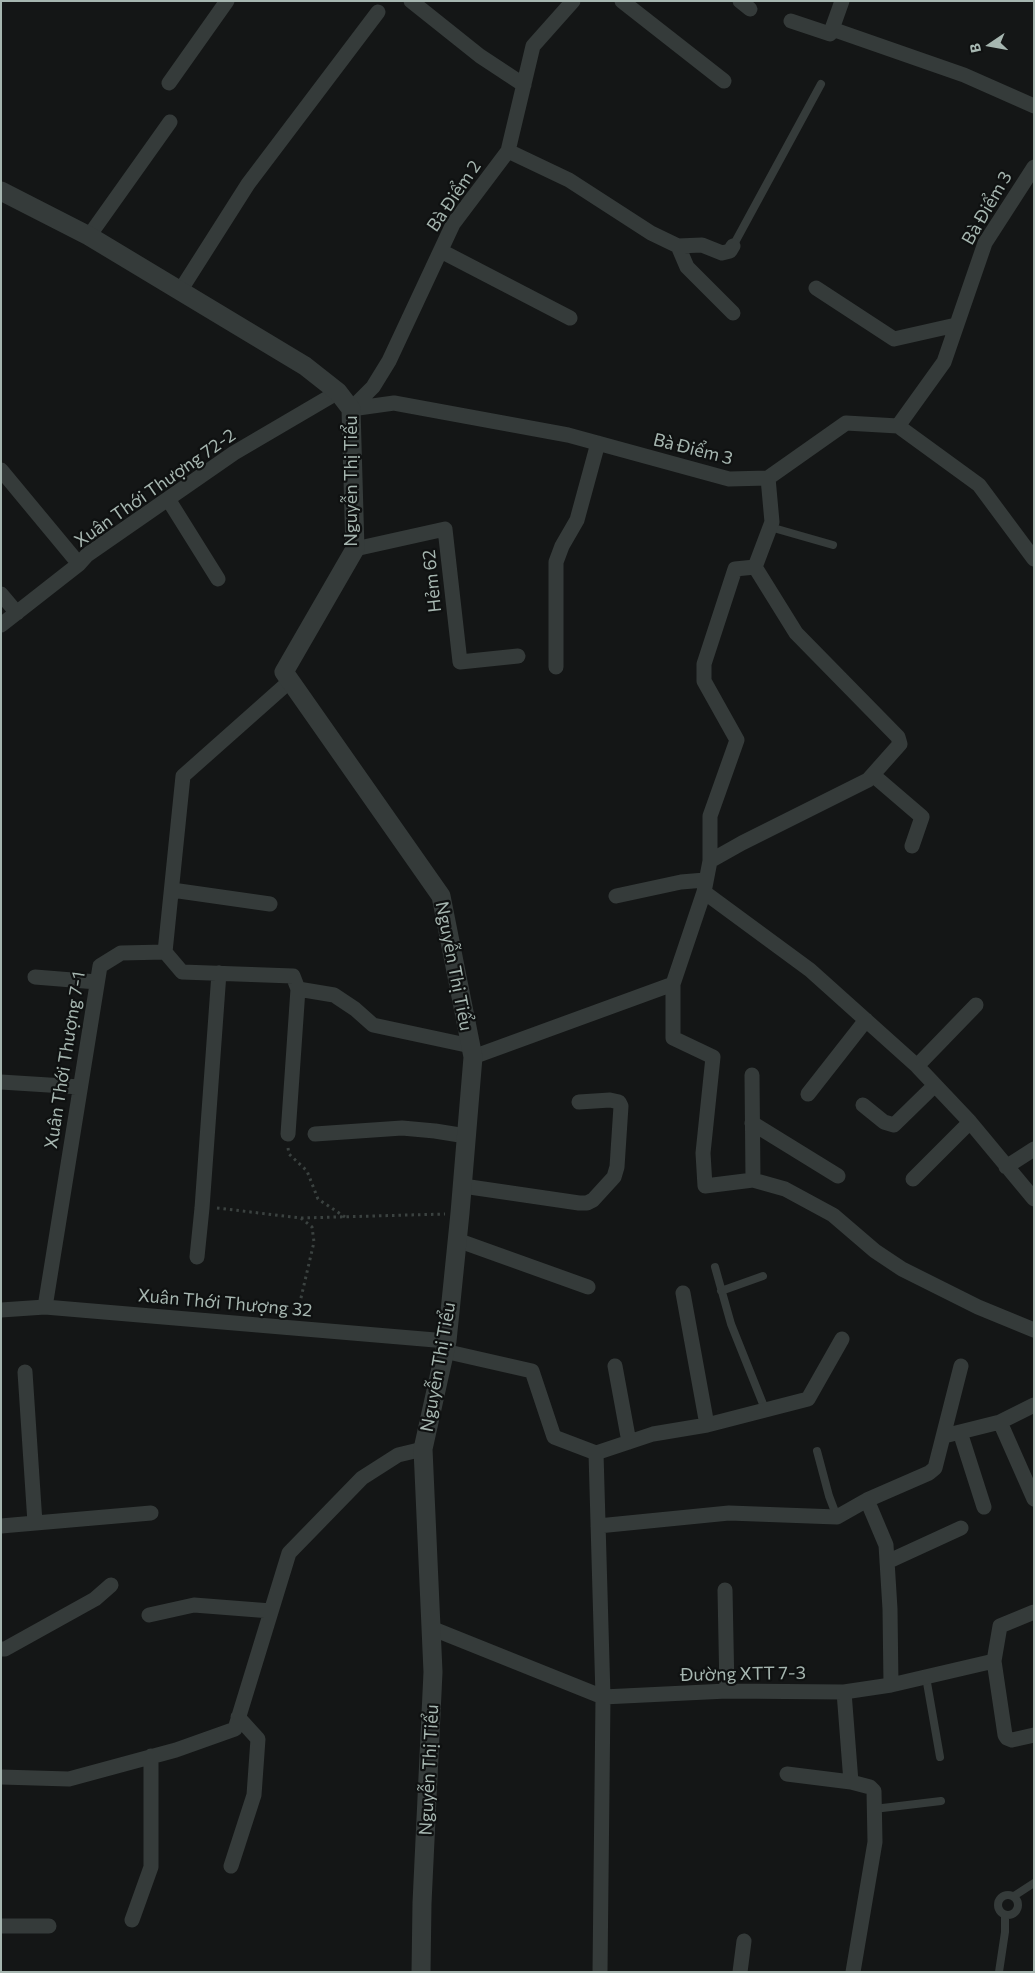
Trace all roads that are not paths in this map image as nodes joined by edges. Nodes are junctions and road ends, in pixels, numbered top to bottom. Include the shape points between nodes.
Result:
1 (227, 1) edge
2 (411, 1) edge
3 (573, 1) edge
4 (622, 1) edge
5 (842, 1) edge
6 (378, 12) dead end
7 (791, 21) dead end
8 (832, 29) junction
9 (724, 82) dead end
10 (170, 83) dead end
11 (821, 84) dead end
12 (524, 86) junction
13 (1034, 106) edge
14 (170, 122) dead end
15 (508, 151) junction
16 (1034, 167) edge
17 (1, 191) edge
18 (89, 236) junction
19 (678, 246) junction
20 (733, 246) joint
21 (441, 251) junction
22 (816, 288) dead end
23 (180, 291) junction
24 (733, 313) dead end
25 (570, 318) dead end
26 (956, 325) junction
27 (338, 392) junction
28 (351, 409) junction
29 (898, 426) junction
30 (598, 443) junction
31 (1, 470) edge
32 (768, 478) junction
33 (168, 500) junction
34 (770, 527) junction
35 (833, 545) dead end
36 (355, 549) junction
37 (1034, 559) edge
38 (79, 564) junction
39 (755, 567) junction
40 (218, 579) dead end
41 (1, 594) edge
42 (17, 613) junction
43 (1, 626) edge
44 (518, 656) dead end
45 (556, 667) dead end
46 (290, 681) junction
47 (873, 775) junction
48 (912, 846) dead end
49 (710, 861) junction
50 (705, 886) junction
51 (172, 890) junction
52 (616, 896) dead end
53 (270, 904) dead end
54 (165, 952) junction
55 (219, 973) junction
56 (35, 977) dead end
57 (97, 982) junction
58 (673, 984) junction
59 (298, 989) junction
60 (976, 1005) dead end
61 (866, 1020) junction
62 (472, 1052) junction
63 (917, 1066) junction
64 (752, 1075) dead end
65 (1, 1082) edge
66 (935, 1085) junction
67 (80, 1087) junction
68 (808, 1094) dead end
69 (579, 1102) dead end
70 (863, 1105) dead end
71 (970, 1122) junction
72 (752, 1123) junction
73 (288, 1134) road end
74 (315, 1134) dead end
75 (466, 1136) junction
76 (1034, 1149) edge
77 (1006, 1167) junction
78 (838, 1176) dead end
79 (913, 1179) dead end
80 (754, 1180) junction
81 (463, 1186) junction
82 (1034, 1199) edge
83 (457, 1240) junction
84 (197, 1257) dead end
85 (715, 1268) dead end
86 (764, 1276) dead end
87 (588, 1287) dead end
88 (721, 1292) junction
89 (683, 1293) dead end
90 (45, 1306) junction
91 (1, 1310) edge
92 (1034, 1330) edge
93 (842, 1339) dead end
94 (445, 1346) junction
95 (615, 1366) dead end
96 (961, 1366) dead end
97 (26, 1372) dead end
98 (1034, 1405) edge
99 (765, 1408) junction
100 (1000, 1422) junction
101 (707, 1425) junction
102 (960, 1432) junction
103 (944, 1436) junction
104 (629, 1442) junction
105 (423, 1449) junction
106 (817, 1451) dead end
107 (596, 1453) junction
108 (1034, 1499) edge
109 (867, 1500) junction
110 (984, 1507) dead end
111 (151, 1514) dead end
112 (837, 1517) junction
113 (35, 1523) junction
114 (1, 1526) edge
115 (598, 1526) junction
116 (961, 1528) dead end
117 (887, 1562) junction
118 (111, 1585) dead end
119 (725, 1590) dead end
120 (271, 1611) junction
121 (1034, 1612) edge
122 (149, 1615) dead end
123 (431, 1628) junction
124 (1, 1649) edge
125 (994, 1661) junction
126 (926, 1677) junction
127 (891, 1685) junction
128 (727, 1690) junction
129 (844, 1692) junction
130 (603, 1698) junction
131 (238, 1717) junction
132 (1034, 1735) edge
133 (151, 1756) junction
134 (940, 1757) dead end
135 (787, 1774) dead end
136 (1, 1777) edge
137 (851, 1782) junction
138 (941, 1801) dead end
139 (874, 1809) junction
140 (231, 1866) dead end
141 (1034, 1883) edge
142 (1014, 1896) junction
143 (1005, 1915) junction
144 (132, 1920) dead end
145 (1, 1926) edge
146 (49, 1926) dead end
147 (744, 1941) dead end
148 (421, 1972) edge
149 (600, 1972) edge
150 (740, 1972) edge
151 (852, 1972) edge
152 (999, 1972) edge

1 - 10 street
2 - 12 street
3 - 12 street, Bà Điểm 2 via 533,46
4 - 9 street
5 - 8 street
6 - 23 street via 248,184
7 - 8 street via 830,34
8 - 13 street via 964,75
11 - 20 lane
12 - 15 street, Bà Điểm 2
14 - 18 street
15 - 19 street via 569,180 651,233
15 - 21 street, Bà Điểm 2 via 454,224
16 - 26 street, Bà Điểm 3 via 985,243
17 - 18 street, Nguyễn Thị Tiểu
18 - 23 street, Nguyễn Thị Tiểu
19 - 20 street via 702,245 722,253 730,251
19 - 24 street via 687,267
21 - 25 street
21 - 28 street, Bà Điểm 2 via 389,361 373,387
22 - 26 street via 894,339
23 - 27 street, Nguyễn Thị Tiểu via 305,366
26 - 29 street, Bà Điểm 3 via 944,362
27 - 28 street, Nguyễn Thị Tiểu
27 - 33 street, Xuân Thới Thượng 72-2 via 234,454
28 - 30 street, Bà Điểm 3 via 394,403 568,434
28 - 36 street, Nguyễn Thị Tiểu
29 - 32 street via 846,423
29 - 37 street via 979,485
30 - 32 street, Bà Điểm 3 via 729,479
30 - 45 street via 577,520 556,562
31 - 38 street
32 - 34 street
33 - 38 street, Xuân Thới Thượng 72-2 via 87,555
33 - 40 street
34 - 35 lane
34 - 39 street
36 - 44 street, Hẻm 62 via 445,529 460,662
36 - 46 street, Nguyễn Thị Tiểu via 284,672
38 - 42 street, Xuân Thới Thượng 72-2
39 - 47 street via 796,633 900,740 899,747
39 - 49 street via 736,569 704,664 704,681 737,740 710,816
41 - 42 street
42 - 43 street, Xuân Thới Thượng 72-2
46 - 51 street via 184,776
46 - 62 street, Nguyễn Thị Tiểu via 441,896
47 - 48 street via 922,816
47 - 49 street
49 - 50 street
50 - 52 street via 681,882
50 - 58 street
50 - 61 street via 810,970
51 - 53 street
51 - 54 street
54 - 55 street via 182,972
54 - 57 street, Xuân Thới Thượng 7-1 via 121,953 100,966
55 - 59 street via 293,976
55 - 84 street
56 - 57 street
57 - 67 street, Xuân Thới Thượng 7-1
58 - 62 street
58 - 80 street via 673,1038 713,1057 703,1153 705,1186
59 - 62 street via 334,995 373,1025
59 - 73 street
60 - 63 street
61 - 63 street
61 - 68 street
62 - 75 street, Nguyễn Thị Tiểu
63 - 66 street
64 - 72 street
65 - 67 street
66 - 70 street via 894,1125 884,1122
66 - 71 street
67 - 90 street, Xuân Thới Thượng 7-1
69 - 81 street via 610,1100 619,1102 621,1106 614,1177 592,1200 579,1203
71 - 77 street
71 - 79 street
72 - 78 street
72 - 80 street
74 - 75 street via 402,1128
75 - 81 street, Nguyễn Thị Tiểu
76 - 77 street
77 - 82 street
80 - 92 street via 785,1190 833,1215 902,1269 978,1307
81 - 83 street, Nguyễn Thị Tiểu
83 - 87 street
83 - 94 street, Nguyễn Thị Tiểu
85 - 88 lane
86 - 88 lane
88 - 99 lane
89 - 101 street
90 - 91 street, Xuân Thới Thượng 32
90 - 94 street, Xuân Thới Thượng 32 via 294,1328
93 - 99 street via 808,1399
94 - 105 street, Nguyễn Thị Tiểu
94 - 107 street, Xuân Thới Thượng 32 via 532,1371 554,1437
95 - 104 street
96 - 103 street
97 - 113 street
98 - 100 street
99 - 101 street
100 - 102 street
100 - 108 street
101 - 104 street via 653,1434
102 - 103 street
102 - 110 street
103 - 109 street via 936,1468
104 - 107 street
105 - 120 street via 398,1455 362,1478 289,1553
105 - 123 street, Nguyễn Thị Tiểu
106 - 112 lane
107 - 115 street
109 - 112 street
109 - 117 street via 886,1545
111 - 113 street
112 - 115 street via 729,1513
113 - 114 street
115 - 130 street
116 - 117 street
117 - 127 street
118 - 124 street via 95,1599
119 - 128 street
120 - 122 street via 194,1605
120 - 131 street
121 - 125 street via 1000,1626
123 - 130 street, Đường XTT 7-3
123 - 148 street, Nguyễn Thị Tiểu via 433,1672
125 - 126 street, Đường XTT 7-3
125 - 132 street via 1005,1735 1012,1740
126 - 127 street, Đường XTT 7-3
126 - 134 lane
127 - 129 street, Đường XTT 7-3
128 - 129 street, Đường XTT 7-3
128 - 130 street, Đường XTT 7-3
129 - 137 street
130 - 149 street
131 - 133 street via 235,1729
131 - 140 street via 258,1739 254,1795
133 - 136 street via 69,1779
133 - 144 street via 151,1867
135 - 137 street
137 - 139 street via 873,1788
138 - 139 lane
139 - 151 street via 875,1842
141 - 142 lane
142 - 143 lane via 1018,1910 1012,1915
142 - 143 lane via 1001,1897 999,1911
143 - 152 lane
145 - 146 street
147 - 150 street

